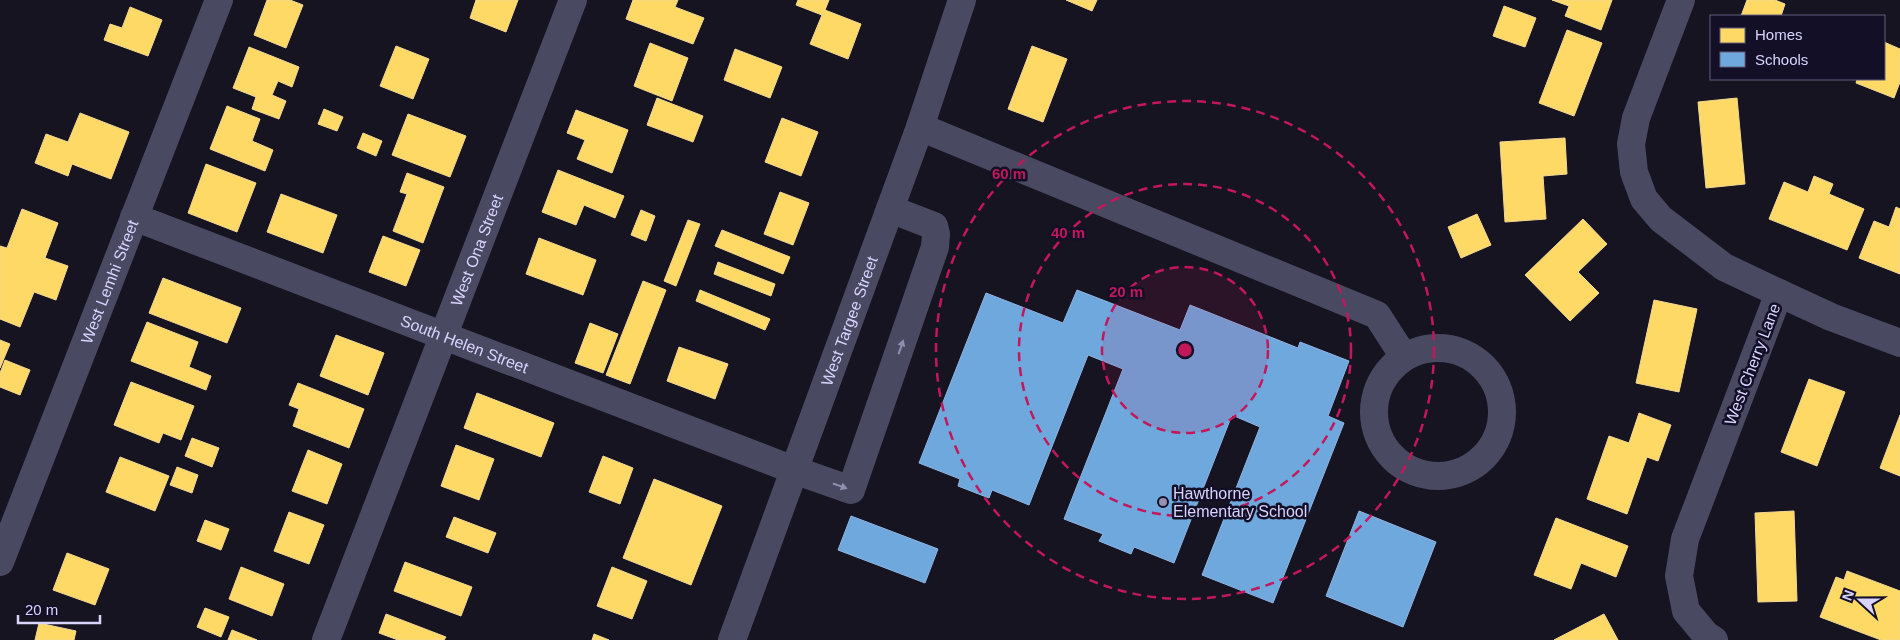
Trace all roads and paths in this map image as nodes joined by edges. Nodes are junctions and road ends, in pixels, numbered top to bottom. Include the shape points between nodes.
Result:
1 (219, 0) edge
2 (573, 0) edge
3 (962, 0) edge
4 (1681, 0) edge
5 (920, 127) junction
6 (890, 209) junction
7 (134, 216) junction
8 (1779, 293) junction
9 (444, 335) junction
10 (1900, 343) edge
11 (1404, 357) junction
12 (794, 470) junction
13 (0, 562) edge
14 (326, 640) edge
15 (732, 640) edge
16 (1714, 640) edge

1 - 7 street, West Lemhi Street
2 - 9 street, West Ona Street
3 - 5 street, West Targee Street
4 - 8 street, West Cherry Lane via 1636,118 1631,144 1634,172 1644,200 1661,220 1724,266
5 - 6 street, West Targee Street
5 - 11 street via 1377,315
6 - 12 street, West Targee Street
12 -> 6 street, South Helen Street via 851,490 935,247 934,226
7 - 9 street, South Helen Street
7 - 13 street, West Lemhi Street
8 - 10 street via 1830,317
8 - 16 street, West Cherry Lane via 1685,539 1679,576 1686,611
9 - 12 street, South Helen Street
9 - 14 street, West Ona Street
11 - 11 street via 1388,371 1378,389 1374,409 1376,430 1385,448 1399,463 1417,473 1438,476 1458,473 1477,463 1492,447 1500,427 1502,405 1496,384 1484,367 1466,354 1446,348 1424,349
12 - 15 street, West Targee Street

